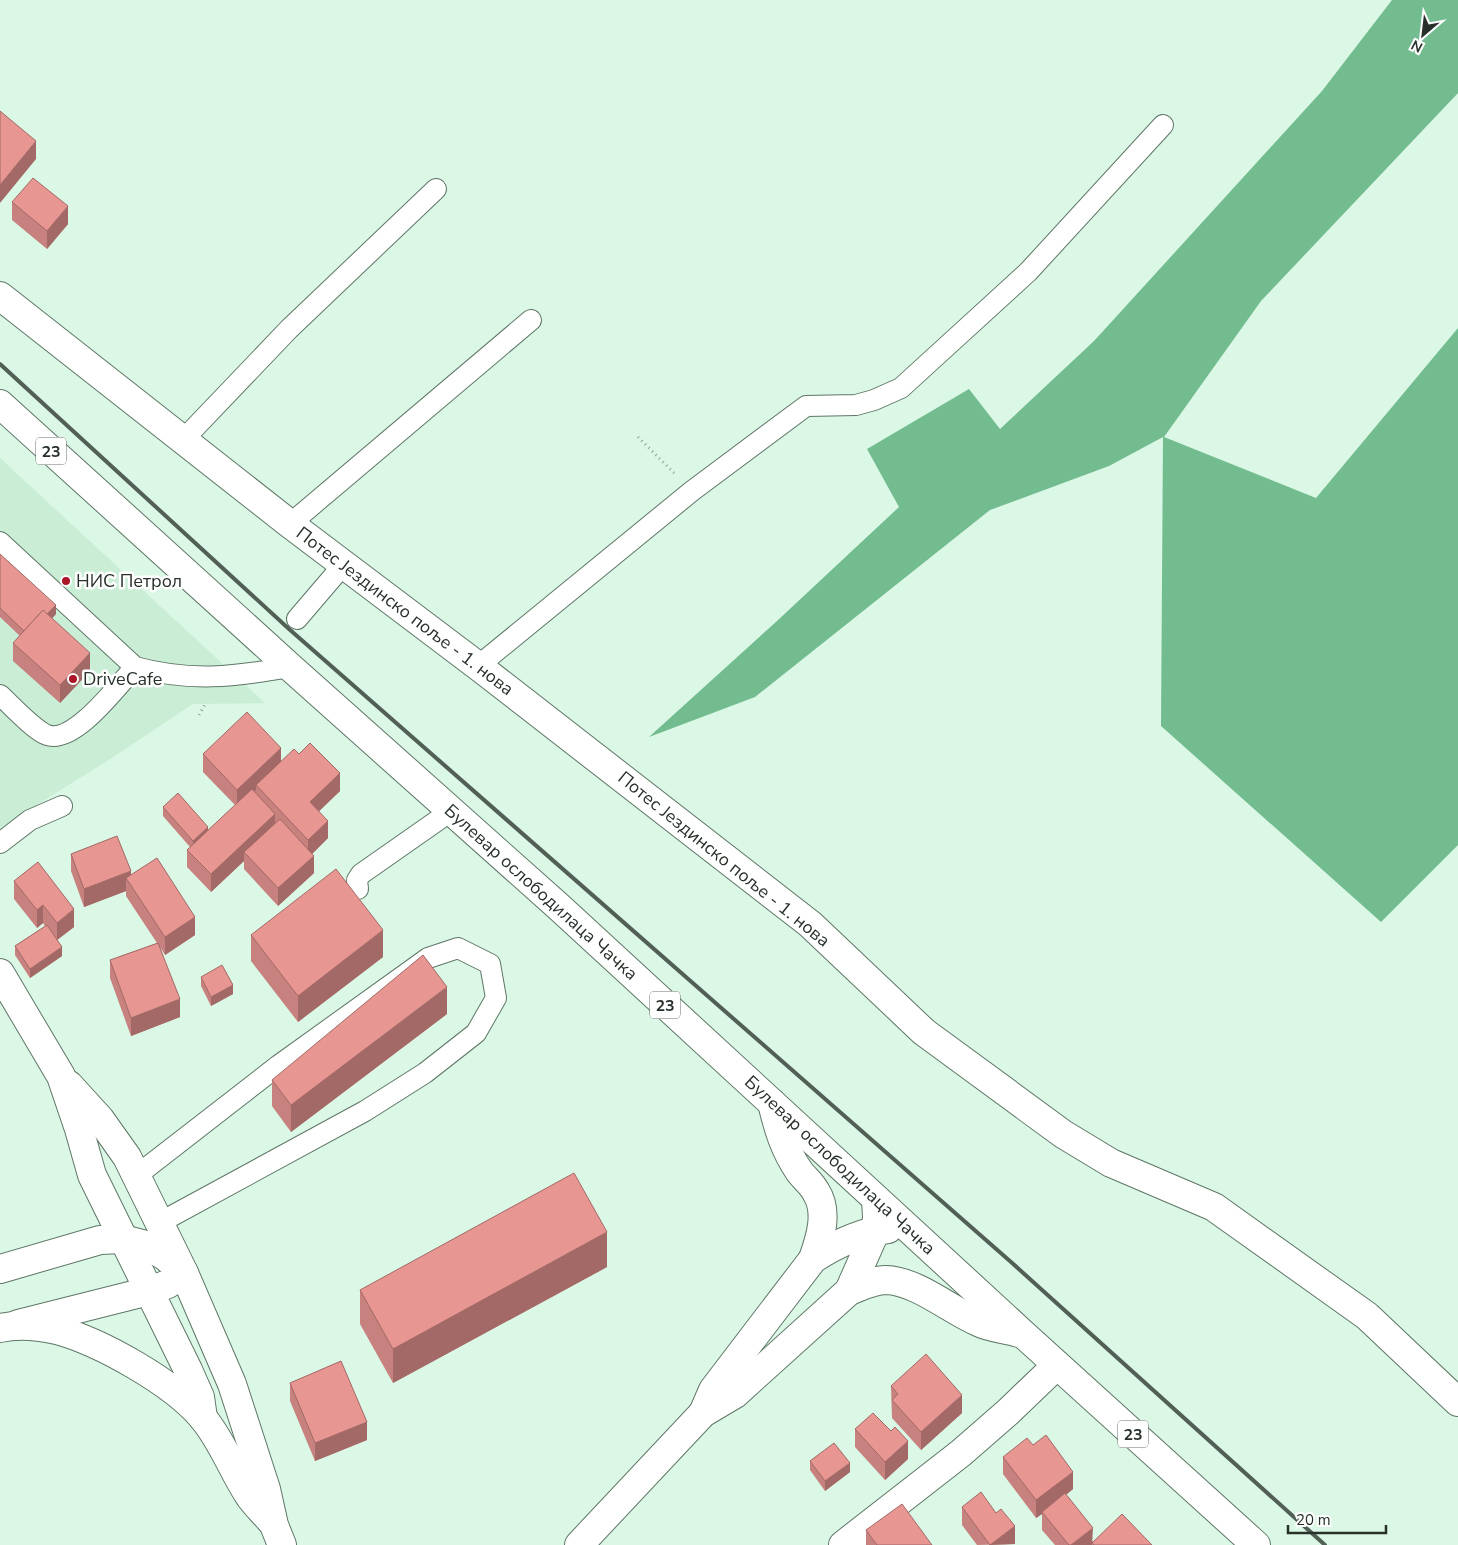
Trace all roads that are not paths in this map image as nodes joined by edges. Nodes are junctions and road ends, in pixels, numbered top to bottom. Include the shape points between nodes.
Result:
1 (1163, 125) dead end
2 (436, 189) dead end
3 (0, 296) edge
4 (531, 320) dead end
5 (0, 404) edge
6 (183, 440) junction
7 (290, 524) junction
8 (0, 542) edge
9 (344, 564) junction
10 (297, 619) dead end
11 (135, 666) junction
12 (478, 666) junction
13 (290, 667) junction
14 (0, 695) edge
15 (62, 806) dead end
16 (451, 811) junction
17 (0, 843) edge
18 (358, 889) dead end
19 (0, 973) edge
20 (61, 1076) junction
21 (772, 1103) junction
22 (136, 1176) junction
23 (876, 1199) junction
24 (159, 1223) junction
25 (876, 1230) junction
26 (911, 1231) junction
27 (123, 1239) junction
28 (813, 1259) junction
29 (0, 1269) edge
30 (184, 1273) junction
31 (149, 1291) junction
32 (848, 1291) junction
33 (6, 1327) edge
34 (1022, 1333) junction
35 (1057, 1365) junction
36 (1458, 1402) edge
37 (704, 1413) junction
38 (203, 1418) junction
39 (278, 1535) edge
40 (1245, 1542) edge
41 (579, 1545) edge
42 (843, 1545) edge

1 - 12 lane via 1028,272 901,388 856,404 806,406 692,491
2 - 6 lane via 289,329
3 - 6 street, Потес Јездинско поље - 1. нова
4 - 7 lane
5 - 13 street, Булевар ослободилаца Чачка / 23
6 - 7 street, Потес Јездинско поље - 1. нова
7 - 9 street, Потес Јездинско поље - 1. нова
8 - 11 lane
9 - 10 lane
9 - 12 street, Потес Јездинско поље - 1. нова
11 - 13 lane via 160,674 187,677 248,675
11 - 14 lane via 86,720 58,736 47,736 38,730
12 - 36 street, Потес Јездинско поље - 1. нова via 810,924 932,1038 1063,1134 1111,1163 1214,1207 1367,1316
13 - 16 street, Булевар ослободилаца Чачка / 23
15 - 17 lane via 30,820
16 - 18 lane via 361,874 357,880
16 - 21 street, Булевар ослободилаца Чачка / 23
19 - 20 street
20 - 22 street via 100,1119
20 - 27 street via 92,1175
21 - 23 street, Булевар ослободилаца Чачка / 23
21 - 28 street via 780,1138 799,1171 817,1192 822,1211 821,1233
22 - 24 street
22 - 24 lane via 279,1064 428,958 458,948 490,964 496,998 476,1033 425,1073 365,1111
23 - 25 street
23 - 26 street, Булевар ослободилаца Чачка / 23
24 - 30 street
25 - 26 street
25 - 28 street via 847,1240
25 - 32 street
26 - 34 street, Булевар ослободилаца Чачка / 23
27 - 29 street via 100,1240
27 - 30 street via 146,1245
27 - 31 street
28 - 37 street via 713,1390
30 - 31 street
30 - 39 street via 232,1384
31 - 33 street
31 - 38 street via 200,1397
32 - 34 street via 886,1280 924,1292 979,1323
32 - 37 street via 735,1394
33 - 38 street via 57,1330 100,1348 148,1373
34 - 35 street, Булевар ослободилаца Чачка / 23
35 - 40 street, Булевар ослободилаца Чачка / 23
35 - 42 street via 968,1447
37 - 41 street
38 - 39 street via 250,1497

